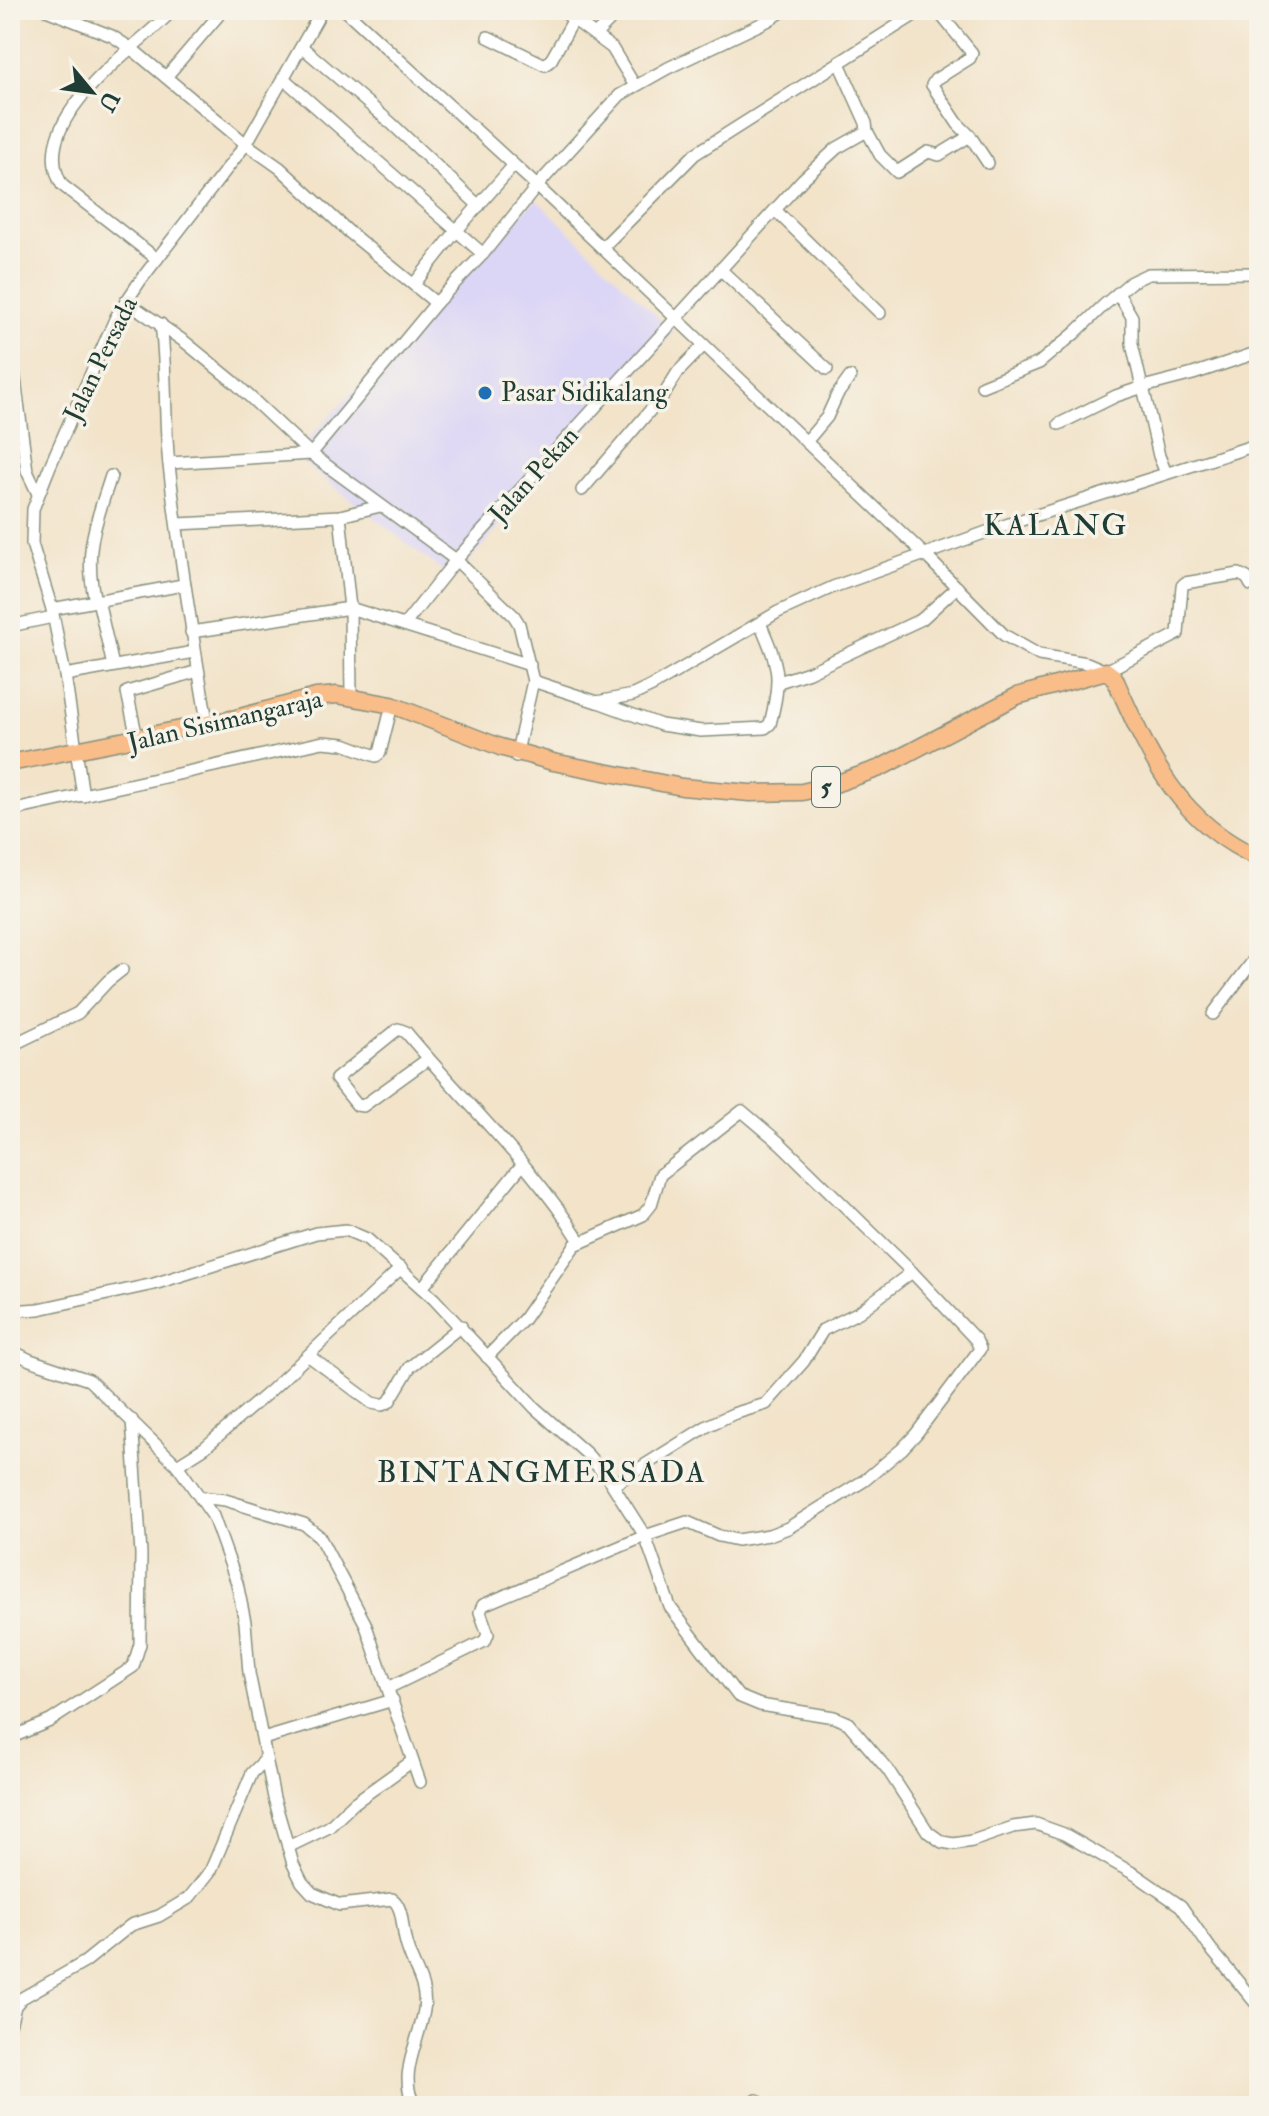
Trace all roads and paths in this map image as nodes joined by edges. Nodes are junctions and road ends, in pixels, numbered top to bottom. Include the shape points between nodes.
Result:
1 (46, 10) edge
2 (173, 10) edge
3 (223, 10) edge
4 (322, 10) edge
5 (345, 10) edge
6 (561, 10) edge
7 (620, 10) edge
8 (785, 10) edge
9 (922, 10) edge
10 (937, 10) edge
11 (64, 12) edge
12 (574, 19) junction
13 (595, 35) junction
14 (488, 37) dead end
15 (302, 47) junction
16 (132, 49) junction
17 (839, 63) junction
18 (166, 77) junction
19 (283, 78) junction
20 (635, 86) junction
21 (867, 131) junction
22 (970, 136) junction
23 (246, 144) junction
24 (988, 163) dead end
25 (514, 165) junction
26 (537, 186) junction
27 (479, 206) junction
28 (775, 210) junction
29 (457, 230) junction
30 (602, 248) junction
31 (483, 254) junction
32 (157, 259) junction
33 (720, 269) junction
34 (1259, 273) edge
35 (415, 283) junction
36 (1118, 293) junction
37 (126, 301) junction
38 (436, 303) junction
39 (880, 313) dead end
40 (676, 318) junction
41 (161, 324) junction
42 (10, 341) edge
43 (185, 342) junction
44 (704, 345) junction
45 (165, 350) junction
46 (1259, 352) edge
47 (827, 369) dead end
48 (850, 377) dead end
49 (982, 386) dead end
50 (1143, 387) junction
51 (1059, 424) dead end
52 (806, 442) junction
53 (1259, 444) edge
54 (311, 454) junction
55 (169, 463) junction
56 (50, 466) junction
57 (27, 471) junction
58 (1166, 473) junction
59 (111, 476) dead end
60 (582, 490) dead end
61 (38, 494) junction
62 (380, 506) junction
63 (340, 516) junction
64 (177, 524) junction
65 (925, 555) junction
66 (456, 560) junction
67 (183, 585) junction
68 (957, 587) junction
69 (1259, 587) edge
70 (97, 601) junction
71 (350, 608) junction
72 (52, 613) junction
73 (760, 623) junction
74 (405, 624) junction
75 (10, 626) edge
76 (191, 632) junction
77 (194, 652) junction
78 (530, 665) junction
79 (113, 666) junction
80 (198, 671) junction
81 (1106, 671) junction
82 (65, 675) junction
83 (533, 681) junction
84 (779, 682) junction
85 (351, 697) junction
86 (597, 702) junction
87 (392, 707) junction
88 (207, 726) junction
89 (137, 738) junction
90 (77, 752) junction
91 (520, 754) junction
92 (10, 765) edge
93 (83, 796) junction
94 (10, 811) edge
95 (1257, 854) edge
96 (1259, 953) edge
97 (122, 970) dead end
98 (1213, 1014) dead end
99 (10, 1046) edge
100 (428, 1059) junction
101 (522, 1165) junction
102 (580, 1241) junction
103 (401, 1268) junction
104 (912, 1272) junction
105 (422, 1288) junction
106 (10, 1311) edge
107 (461, 1326) junction
108 (10, 1350) edge
109 (309, 1356) junction
110 (487, 1357) junction
111 (132, 1420) junction
112 (177, 1465) junction
113 (613, 1485) junction
114 (200, 1497) junction
115 (645, 1536) junction
116 (388, 1688) junction
117 (393, 1700) junction
118 (10, 1738) edge
119 (263, 1739) junction
120 (266, 1759) junction
121 (411, 1762) junction
122 (420, 1782) dead end
123 (288, 1847) junction
124 (1259, 2007) edge
125 (10, 2025) edge
126 (415, 2106) edge

1 - 11 street
2 - 16 street
3 - 18 street
4 - 15 street, Jalan Persada
5 - 25 street
6 - 12 street
7 - 13 street
8 - 20 street
9 - 17 street
10 - 22 street via 972,53 932,84
11 - 16 street
12 - 13 street
12 - 14 street via 545,65
13 - 20 street via 616,52
15 - 19 street, Jalan Persada
15 - 27 street
16 - 18 street
16 - 32 street via 83,96 58,132 53,158 62,185
17 - 21 street
17 - 30 street via 695,154
18 - 23 street
19 - 23 street, Jalan Persada
19 - 29 street
20 - 26 street via 606,109
21 - 22 street via 897,172 928,152 939,155
21 - 28 street, Jalan Pekan via 831,153
22 - 24 street
23 - 32 street, Jalan Persada
23 - 35 street
25 - 26 street
25 - 27 street
26 - 30 street
26 - 31 street
27 - 29 street
28 - 33 street, Jalan Pekan
28 - 39 street
29 - 31 street
29 - 35 street
30 - 40 street
31 - 38 street
32 - 37 street, Jalan Persada
33 - 40 street, Jalan Pekan
33 - 47 street
34 - 36 street via 1156,273
35 - 38 street
36 - 49 street via 1039,363
36 - 50 street via 1132,317 1132,344
37 - 41 street
37 - 56 street, Jalan Persada
38 - 54 street
40 - 44 street
40 - 66 street, Jalan Pekan
41 - 43 street
41 - 45 street
42 - 57 street
43 - 45 street
43 - 54 street
44 - 52 street
44 - 60 street
45 - 55 street
46 - 50 street
48 - 52 street
50 - 51 street
50 - 58 street
52 - 65 street
53 - 58 street
54 - 55 street
54 - 62 street
55 - 64 street
56 - 57 street via 42,472
56 - 61 street, Jalan Persada
57 - 61 street
58 - 65 street
59 - 70 street via 90,542
61 - 72 street, Jalan Persada via 32,544
62 - 63 street
62 - 66 street
63 - 64 street
63 - 71 street
64 - 67 street
65 - 68 street
65 - 73 street via 833,587
66 - 74 street, Jalan Pekan
66 - 78 street via 514,616
67 - 70 street
67 - 76 street
68 - 81 street via 1024,648
68 - 84 street via 922,619
69 - 81 street via 1239,574 1185,583 1178,634
70 - 72 street
70 - 79 street
71 - 74 street
71 - 76 street
71 - 85 street
72 - 75 street
72 - 82 street, Jalan Persada
73 - 84 street
73 - 86 street via 652,686
74 - 78 street
76 - 77 street
77 - 79 street
77 - 80 street
78 - 83 street
79 - 82 street
80 - 88 street
80 - 89 street via 127,692
81 - 91 highway, Jalan Sisimangaraja / 5 via 1017,696 880,768 802,792 682,787
81 - 95 highway via 1190,812 1214,832
82 - 90 street, Jalan Persada
83 - 86 street
83 - 91 street
84 - 86 street via 765,728 701,731 661,725
85 - 87 highway, Jalan Sisimangaraja / 5
85 - 88 highway, Jalan Sisimangaraja / 5 via 316,697
87 - 88 highway, Jalan Sisimangaraja / 5 via 330,697
87 - 91 highway, Jalan Sisimangaraja / 5
87 - 93 street via 378,755 323,742
88 - 89 highway, Jalan Sisimangaraja / 5
88 - 90 highway, Jalan Sisimangaraja / 5
89 - 90 highway, Jalan Sisimangaraja / 5
90 - 92 highway, Jalan Sisimangaraja / 5
90 - 93 street, Jalan Persada
93 - 94 street
96 - 98 street
97 - 99 street via 78,1013
100 - 100 street via 363,1106 336,1079 398,1029
100 - 101 street
101 - 102 street
101 - 105 street
102 - 104 street via 643,1215 660,1175 742,1111
102 - 110 street via 524,1319
103 - 105 street
103 - 106 street via 367,1239 341,1229 154,1284
103 - 109 street
104 - 113 street via 859,1312 823,1330 766,1404 709,1425
104 - 115 street via 980,1349 902,1449 865,1480 769,1535 737,1540 687,1522
105 - 107 street
107 - 109 street via 410,1367 382,1405
107 - 110 street
108 - 111 street via 89,1380
109 - 112 street via 204,1448
110 - 113 street
111 - 112 street
111 - 118 street via 141,1554 140,1644 133,1667 50,1721
112 - 114 street
113 - 115 street
114 - 116 street via 265,1511 313,1530 365,1623
114 - 119 street via 218,1528 237,1583
115 - 116 street via 483,1605 485,1641
115 - 124 street via 670,1607 738,1696 848,1723 888,1770 928,1832 942,1842 972,1841 1036,1824 1136,1875 1181,1906
116 - 117 street
117 - 119 street
117 - 121 street
119 - 120 street
120 - 123 street
120 - 125 street via 252,1773 211,1870 189,1898 131,1925 85,1962 22,1998
121 - 122 street
121 - 123 street via 329,1827
123 - 126 street via 302,1882 326,1901 346,1906 389,1899 397,1903 408,1952 425,1989 406,2085

